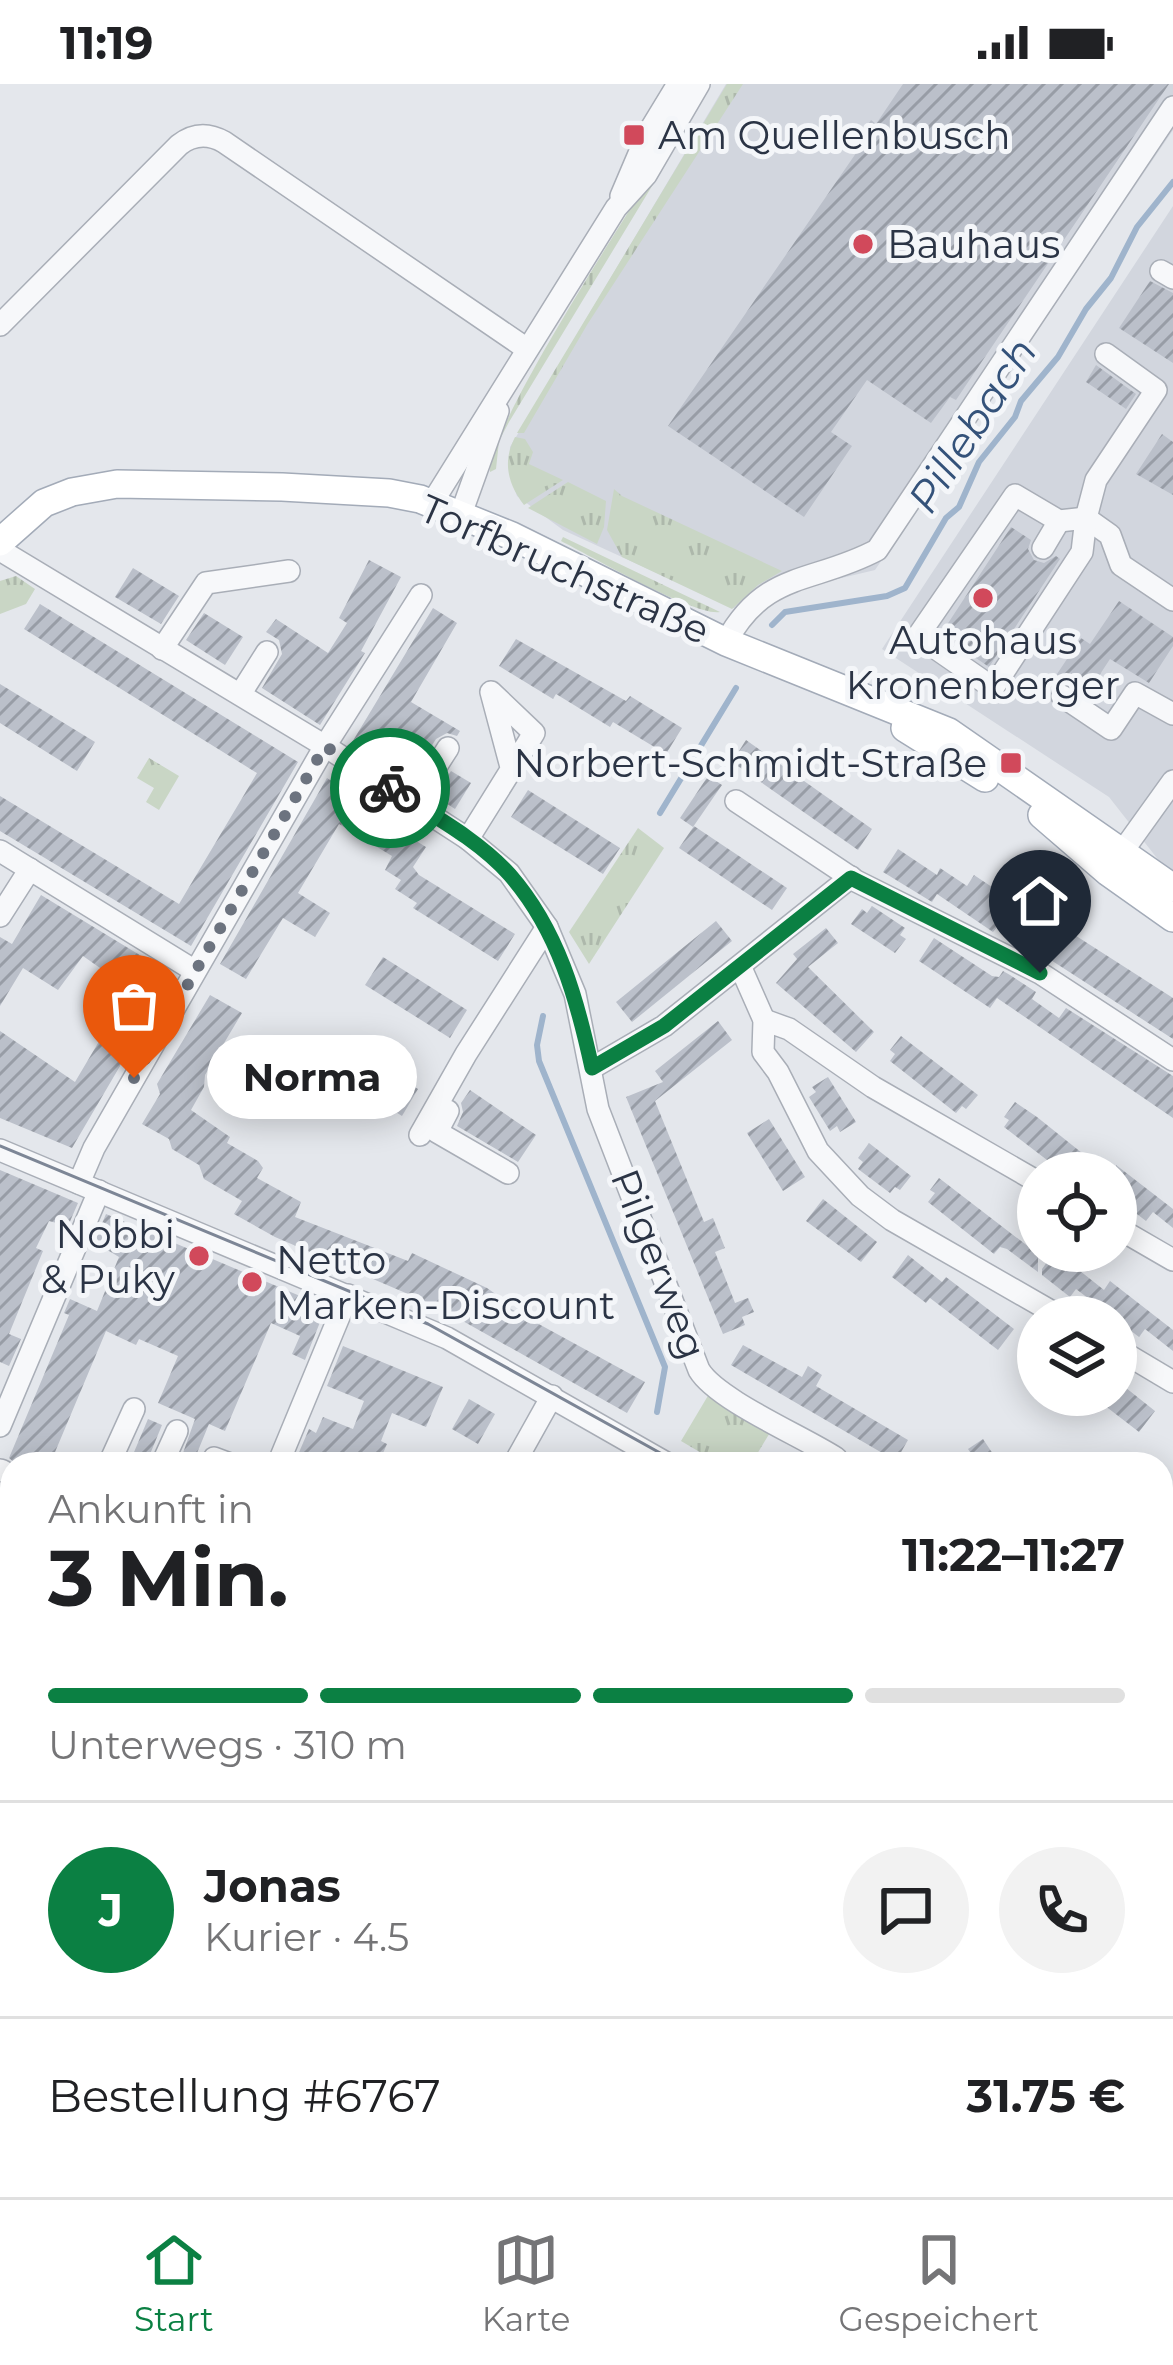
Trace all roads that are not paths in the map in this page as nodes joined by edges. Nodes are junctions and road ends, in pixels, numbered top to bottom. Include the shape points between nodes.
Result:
1 (678, 84) edge
2 (699, 84) edge
3 (1173, 107) edge
4 (616, 208) junction
5 (0, 325) edge
6 (527, 350) junction
7 (1106, 354) dead end
8 (504, 393) junction
9 (431, 503) junction
10 (461, 514) junction
11 (1086, 518) junction
12 (1059, 521) junction
13 (0, 546) edge
14 (1043, 548) dead end
15 (289, 571) dead end
16 (421, 595) dead end
17 (1173, 600) edge
18 (725, 641) junction
19 (162, 649) junction
20 (267, 652) dead end
21 (241, 693) junction
22 (850, 694) junction
23 (1062, 696) dead end
24 (1173, 714) edge
25 (325, 746) junction
26 (448, 748) dead end
27 (511, 767) dead end
28 (1173, 781) edge
29 (736, 801) dead end
30 (413, 803) junction
31 (1039, 812) junction
32 (468, 839) junction
33 (0, 850) edge
34 (1122, 852) junction
35 (30, 869) junction
36 (851, 878) junction
37 (1173, 888) edge
38 (1173, 901) edge
39 (0, 916) edge
40 (1173, 918) edge
41 (547, 927) junction
42 (741, 968) junction
43 (195, 971) junction
44 (764, 1020) junction
45 (1173, 1060) edge
46 (592, 1068) junction
47 (447, 1090) junction
48 (420, 1135) dead end
49 (0, 1150) edge
50 (1017, 1171) edge
51 (508, 1173) dead end
52 (88, 1187) junction
53 (1137, 1239) edge
54 (1173, 1260) edge
55 (348, 1295) junction
56 (1024, 1296) edge
57 (1137, 1361) edge
58 (1173, 1382) edge
59 (552, 1396) junction
60 (134, 1409) dead end
61 (0, 1426) edge
62 (177, 1431) dead end
63 (114, 1452) edge
64 (167, 1452) edge
65 (283, 1452) edge
66 (521, 1452) edge
67 (648, 1452) edge
68 (828, 1452) edge

1 - 4 street
2 - 4 street via 646,175
3 - 18 street via 878,550 766,592
4 - 6 street
5 - 6 street via 179,145 208,135
6 - 8 street
7 - 11 street via 1156,389 1096,480
8 - 9 street
8 - 10 street
9 - 10 main road, Torfbruchstraße
9 - 13 main road, Torfbruchstraße via 389,493 118,484 44,502
10 - 18 main road, Torfbruchstraße
11 - 12 street
11 - 12 street via 1082,552 993,688 918,637 941,592 1015,496
11 - 17 street via 1110,535 1121,565
12 - 14 street
13 - 19 street, Pilgerweg
15 - 19 street via 206,583
16 - 25 street
18 - 22 main road, Torfbruchstraße
19 - 21 street, Pilgerweg
20 - 21 street
21 - 25 street, Pilgerweg
22 - 31 main road, Torfbruchstraße
22 - 34 main road, Torfbruchstraße via 949,732
23 - 24 street via 1111,729 1135,693
25 - 30 street, Pilgerweg
25 - 43 street
26 - 30 street
27 - 32 street
28 - 34 street
29 - 36 street
30 - 32 street, Pilgerweg
31 - 34 main road via 1102,850
31 - 40 main road, Torfbruchstraße
32 - 41 street, Pilgerweg via 509,873
33 - 35 street
34 - 37 main road, Torfbruchstraße
34 - 38 main road via 1138,878
35 - 39 street
35 - 43 street
36 - 42 street
36 - 45 street via 1040,973
41 - 46 street, Pilgerweg via 575,994
41 - 47 street
42 - 44 street
42 - 46 street
43 - 52 street via 94,1148
44 - 50 street
44 - 56 street via 763,1052 818,1151 860,1196
46 - 68 street, Pilgerweg via 598,1109 708,1385
47 - 48 street
47 - 51 street via 458,1095 437,1132
49 - 52 street
52 - 55 street
52 - 61 street
53 - 54 street
55 - 59 street
55 - 65 street
57 - 58 street
59 - 66 street
59 - 67 street
60 - 63 street
62 - 64 street

